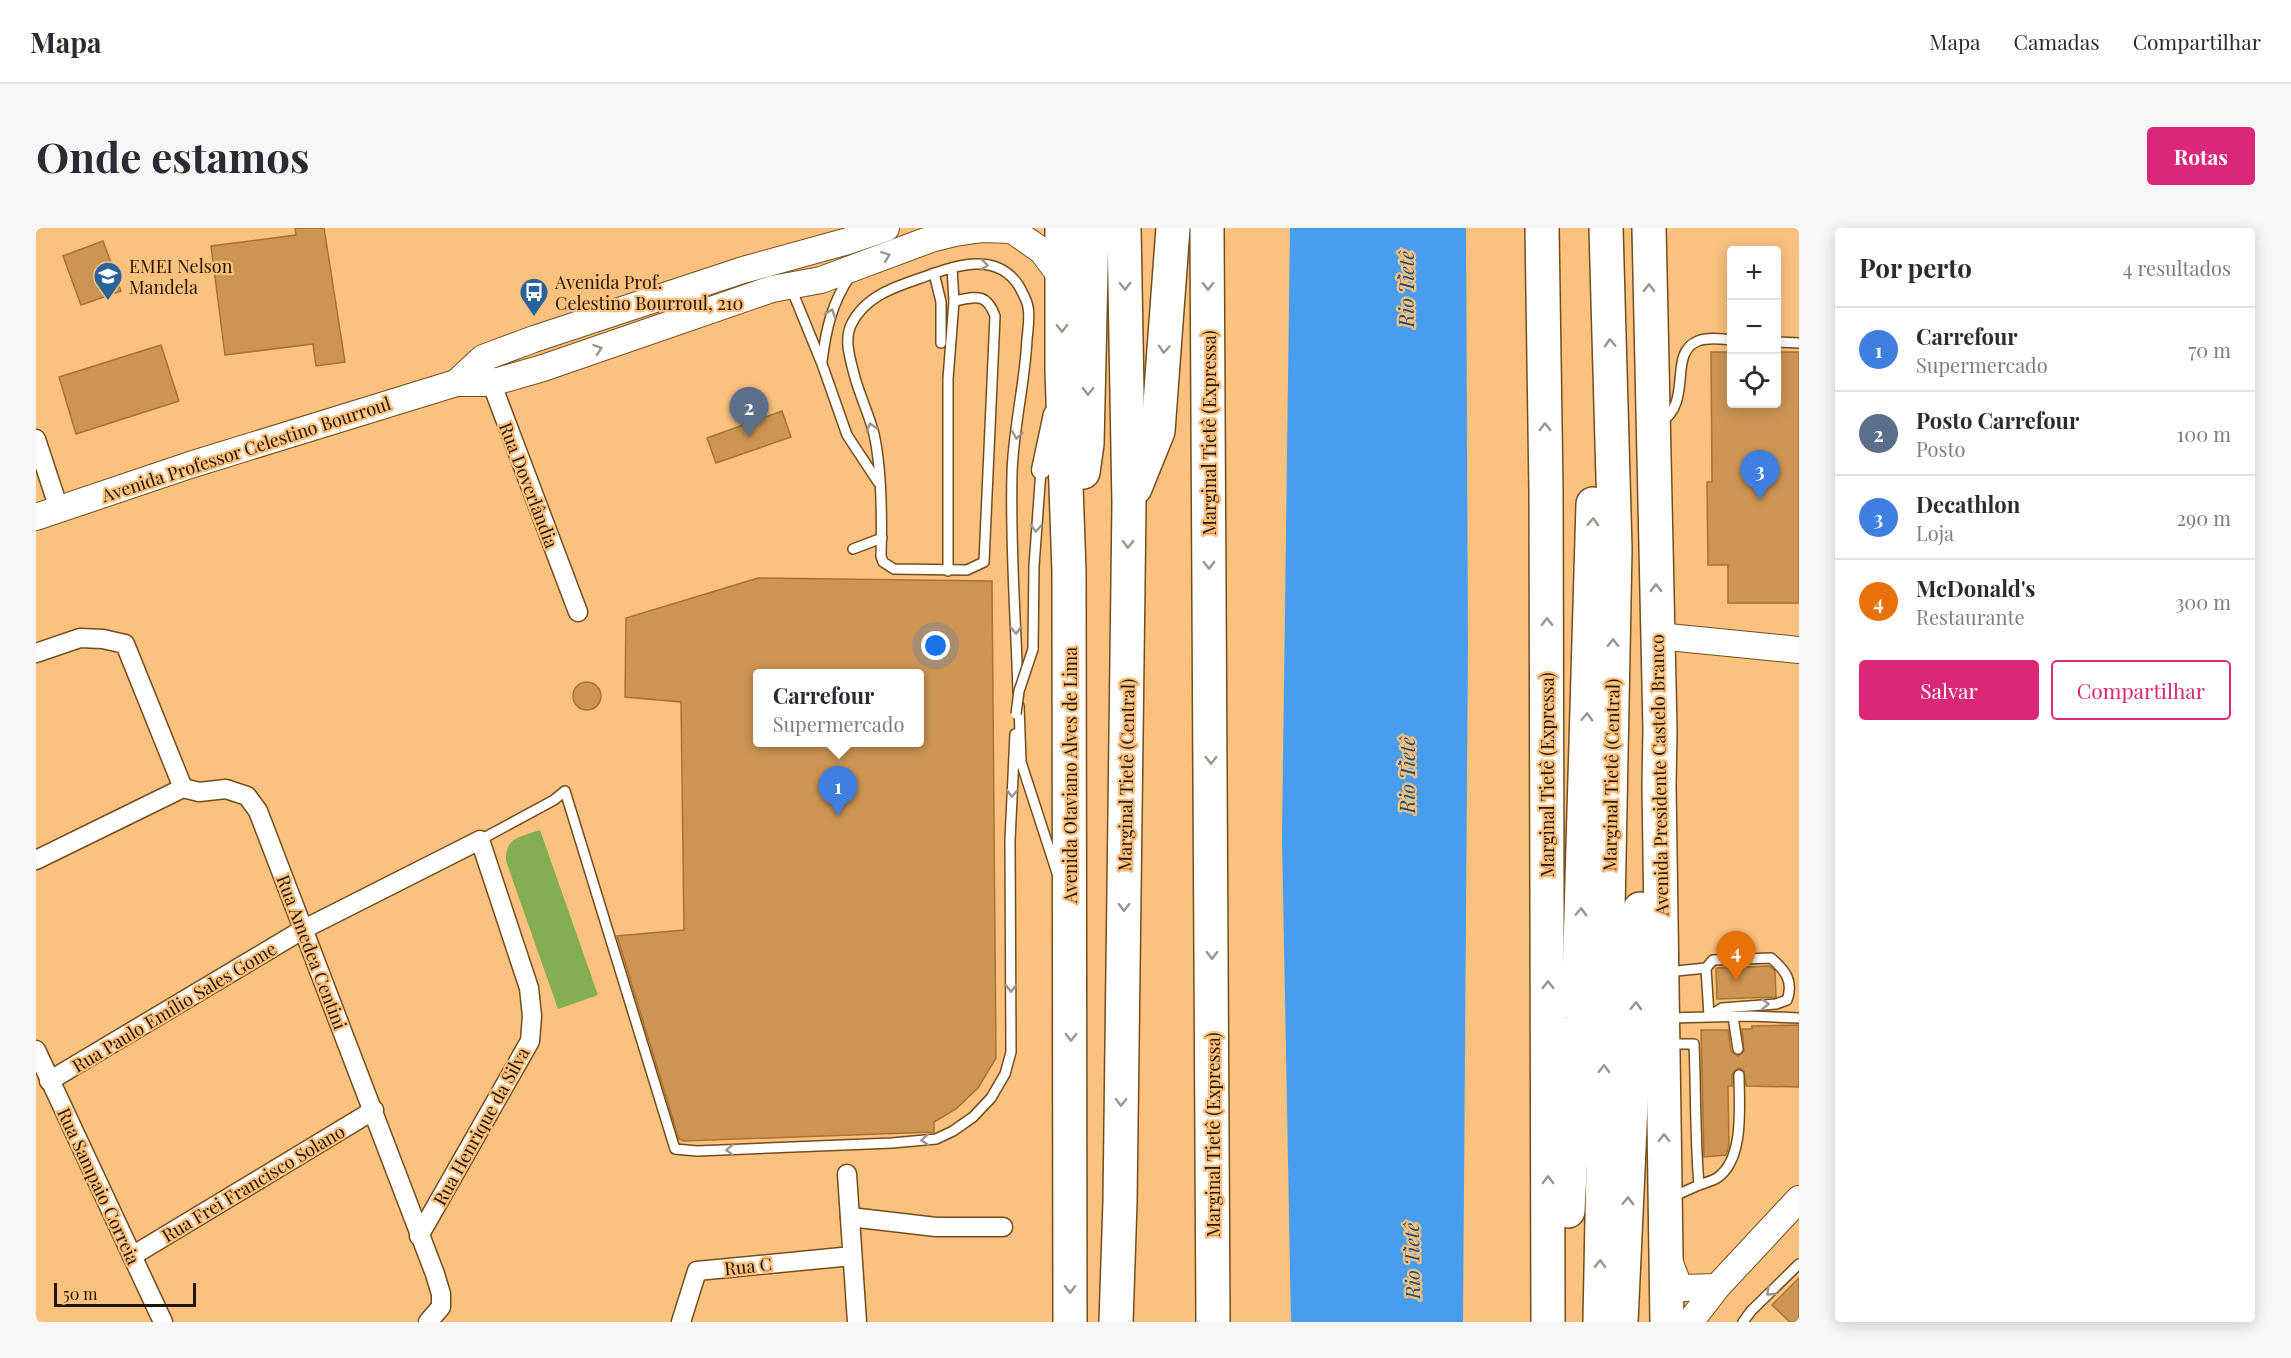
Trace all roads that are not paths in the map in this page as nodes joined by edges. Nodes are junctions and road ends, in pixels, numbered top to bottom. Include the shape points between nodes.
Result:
1 (886, 228) edge
2 (1062, 228) edge
3 (1092, 228) edge
4 (1124, 228) edge
5 (1173, 228) edge
6 (1208, 228) edge
7 (1542, 228) edge
8 (1606, 228) edge
9 (1649, 228) edge
10 (1012, 229) edge
11 (855, 235) edge
12 (786, 257) junction
13 (952, 268) junction
14 (743, 270) junction
15 (934, 273) junction
16 (837, 275) junction
17 (1062, 278) junction
18 (790, 286) junction
19 (954, 301) junction
20 (1727, 340) edge
21 (1781, 342) edge
22 (941, 343) dead end
23 (1799, 343) edge
24 (483, 358) junction
25 (822, 364) junction
26 (1062, 371) junction
27 (456, 383) junction
28 (491, 383) junction
29 (1611, 386) junction
30 (1653, 427) junction
31 (36, 439) edge
32 (1041, 470) joint
33 (879, 484) junction
34 (1129, 504) junction
35 (47, 513) edge
36 (882, 538) junction
37 (854, 549) dead end
38 (948, 571) junction
39 (1069, 572) junction
40 (578, 612) dead end
41 (1658, 636) junction
42 (1799, 650) edge
43 (36, 653) edge
44 (1660, 730) junction
45 (183, 788) junction
46 (480, 840) junction
47 (36, 860) edge
48 (1071, 915) junction
49 (302, 930) junction
50 (1706, 968) junction
51 (1662, 973) junction
52 (1709, 1016) junction
53 (1733, 1017) junction
54 (1799, 1017) edge
55 (1680, 1037) junction
56 (1734, 1044) dead end
57 (36, 1050) edge
58 (1738, 1075) dead end
59 (49, 1081) junction
60 (374, 1110) junction
61 (847, 1174) dead end
62 (1699, 1185) junction
63 (1799, 1199) edge
64 (1665, 1200) junction
65 (1120, 1202) junction
66 (850, 1217) junction
67 (1003, 1227) dead end
68 (419, 1236) junction
69 (1666, 1252) junction
70 (132, 1256) junction
71 (852, 1256) junction
72 (1799, 1264) edge
73 (1548, 1281) junction
74 (1717, 1287) junction
75 (163, 1322) edge
76 (428, 1322) edge
77 (681, 1322) edge
78 (857, 1322) edge
79 (1070, 1322) edge
80 (1116, 1322) edge
81 (1131, 1322) edge
82 (1213, 1322) edge
83 (1548, 1322) edge
84 (1600, 1322) edge
85 (1621, 1322) edge
86 (1667, 1322) edge
87 (1690, 1322) edge
88 (1743, 1322) edge

1 - 11 main road, Avenida Professor Celestino Bourroul
2 - 17 highway, Avenida Otaviano Alves de Lima
3 -> 39 highway via 1087,444
4 -> 34 highway, Marginal Tietê (Central)
5 -> 34 highway via 1158,431
6 -> 82 highway, Marginal Tietê (Expressa)
73 -> 7 highway, Marginal Tietê (Expressa)
29 -> 8 highway, Marginal Tietê (Central)
30 -> 9 highway, Avenida Presidente Castelo Branco
16 -> 10 main road, Avenida Professor Celestino Bourroul via 931,239 983,229
10 - 17 main road, Avenida Professor Celestino Bourroul via 1042,251
11 - 12 main road, Avenida Professor Celestino Bourroul
11 - 16 main road via 832,250 828,269
12 - 14 main road, Avenida Professor Celestino Bourroul
12 - 16 main road via 800,270
13 - 15 lane
13 - 19 lane
13 -> 48 lane via 990,264 1010,273 1028,306 1026,366 1012,472 1021,762
14 - 18 main road
14 - 24 main road, Avenida Professor Celestino Bourroul
15 - 22 lane via 941,302
33 -> 15 lane via 874,434 850,357 851,325 879,294
16 - 18 main road, Avenida Professor Celestino Bourroul
25 -> 16 lane via 829,318 842,288
17 -> 26 highway, Avenida Otaviano Alves de Lima
18 - 25 lane
28 -> 18 main road, Avenida Professor Celestino Bourroul
19 - 38 lane via 948,380
19 - 38 lane via 984,299 994,316 984,562 968,570
20 - 30 lane via 1705,339 1689,348 1682,362 1678,402
21 - 23 lane
24 - 27 main road, Avenida Professor Celestino Bourroul
24 - 28 street, Rua Doverlândia
25 - 33 lane via 847,435
26 - 32 street
26 - 39 highway, Avenida Otaviano Alves de Lima
27 - 28 main road, Avenida Professor Celestino Bourroul
27 - 35 main road, Avenida Professor Celestino Bourroul
28 - 40 street, Rua Doverlândia
73 -> 29 highway via 1566,1234 1578,1018 1594,463 1601,407
84 -> 29 highway, Marginal Tietê (Central) via 1615,549
41 -> 30 highway, Avenida Presidente Castelo Branco
31 - 35 street
32 -> 46 lane, Rua Paulo Emílio Sales Gome, bridge via 1033,649 1016,714 1010,840 1011,1052 1005,1074 991,1098 953,1131 936,1139 892,1143 675,1149 565,791
33 - 36 lane
34 -> 65 highway, Marginal Tietê (Central)
36 - 37 lane
36 - 38 lane via 883,562 894,569
39 - 48 highway, Avenida Otaviano Alves de Lima
41 - 42 main road
41 - 44 highway, Avenida Presidente Castelo Branco
43 - 45 street via 80,638 125,644
44 - 51 highway, Avenida Presidente Castelo Branco
85 -> 44 highway via 1645,771
45 - 47 street
45 - 49 street, Rua Amedea Centini via 199,792 226,789 247,796 258,810
46 - 49 street, Rua Paulo Emílio Sales Gome
46 - 68 street, Rua Henrique da Silva via 529,988 530,1041
48 -> 79 highway, Avenida Otaviano Alves de Lima
49 - 59 street, Rua Paulo Emílio Sales Gome
49 - 60 street, Rua Amedea Centini
50 - 51 lane
50 - 52 lane
52 -> 50 lane via 1722,1008 1776,1004 1787,1000 1789,994 1784,969 1771,958 1713,960
51 - 55 highway, Avenida Presidente Castelo Branco
52 - 53 lane
52 - 55 lane
53 - 54 lane
53 - 56 lane
55 - 62 lane
64 -> 55 highway, Avenida Presidente Castelo Branco
57 - 59 street, Rua Sampaio Correia
58 - 62 lane via 1738,1137 1733,1157 1717,1178
59 - 70 street, Rua Sampaio Correia
60 - 68 street, Rua Amedea Centini
60 - 70 street, Rua Frei Francisco Solano
61 - 66 street
62 - 64 lane
63 - 74 main road
64 - 69 highway, Avenida Presidente Castelo Branco
65 - 80 highway, Marginal Tietê (Central)
65 - 81 highway
66 - 67 street via 936,1227
66 - 71 street
68 - 76 street, Rua Amedea Centini via 441,1294 441,1307
69 - 74 main road via 1682,1288
69 - 86 highway, Avenida Presidente Castelo Branco
70 - 75 street, Rua Sampaio Correia
71 - 77 street, Rua C via 697,1271
71 - 78 street
72 -> 88 lane
73 - 83 highway, Marginal Tietê (Expressa)
74 - 87 main road

